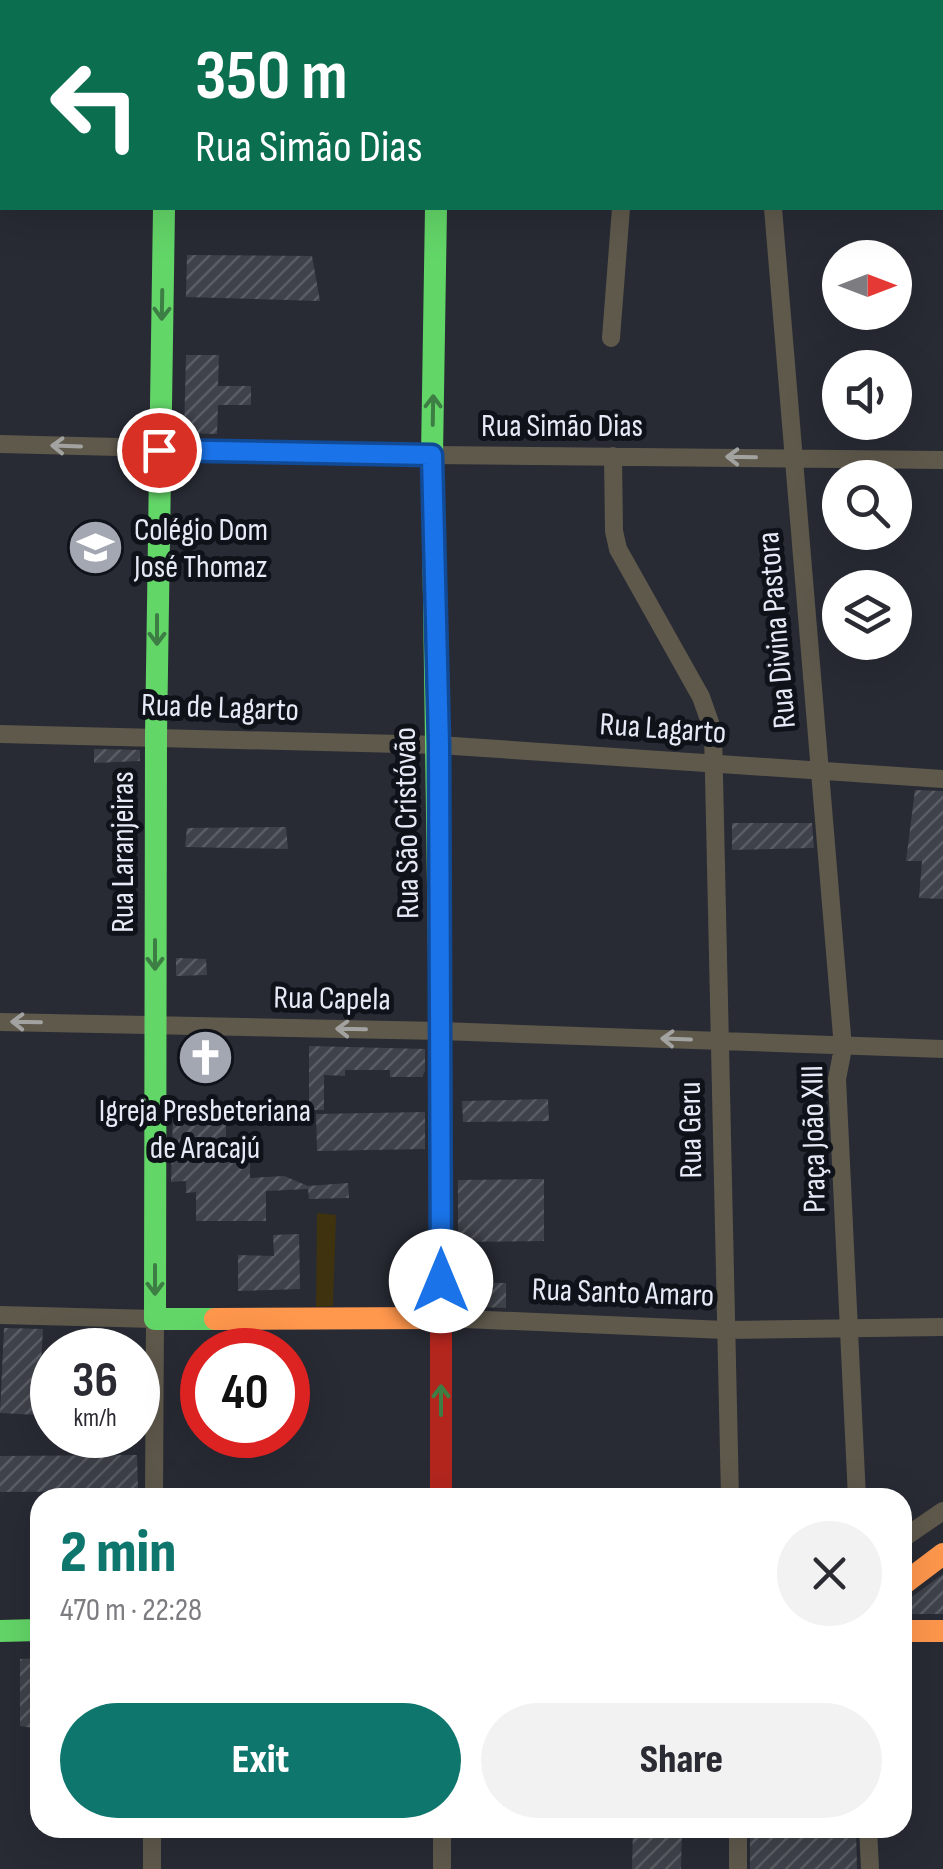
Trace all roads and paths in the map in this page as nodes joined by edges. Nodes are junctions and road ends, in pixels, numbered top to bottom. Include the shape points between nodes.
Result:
1 (164, 210) edge
2 (436, 210) edge
3 (621, 210) edge
4 (774, 210) edge
5 (611, 338) dead end
6 (0, 444) edge
7 (159, 450) junction
8 (432, 455) junction
9 (613, 456) junction
10 (793, 458) junction
11 (943, 460) edge
12 (0, 734) edge
13 (156, 736) junction
14 (439, 745) junction
15 (714, 762) junction
16 (819, 769) junction
17 (943, 779) edge
18 (0, 1022) edge
19 (155, 1024) junction
20 (442, 1032) junction
21 (719, 1040) junction
22 (843, 1048) junction
23 (943, 1049) edge
24 (0, 1316) edge
25 (441, 1318) junction
26 (155, 1319) junction
27 (943, 1327) edge
28 (725, 1330) junction
29 (851, 1330) junction
30 (154, 1488) edge
31 (441, 1488) edge
32 (730, 1488) edge
33 (857, 1488) edge
34 (943, 1510) edge
35 (912, 1532) edge
36 (943, 1554) edge
37 (912, 1577) edge
38 (0, 1630) edge
39 (30, 1630) edge
40 (912, 1631) edge
41 (943, 1632) edge
42 (152, 1838) edge
43 (442, 1838) edge
44 (738, 1838) edge
45 (868, 1838) edge
46 (152, 1869) edge
47 (442, 1869) edge
48 (738, 1869) edge
49 (870, 1869) edge

1 -> 7 street, Rua Laranjeiras
8 -> 2 street, Rua São Cristóvão
3 - 5 street
4 - 10 street, Rua Divina Pastora
7 -> 6 street, Rua Simão Dias
7 - 8 street, Rua Simão Dias
7 -> 13 street, Rua Laranjeiras
8 - 9 street, Rua Simão Dias
8 - 14 street, Rua São Cristóvão
10 -> 9 street, Rua Simão Dias
9 - 15 street, Rua Geru via 618,549 710,713
10 - 11 street, Rua Simão Dias
10 - 16 street, Rua Divina Pastora
12 - 13 street, Rua de Lagarto
13 - 14 street, Rua de Lagarto
13 -> 19 street, Rua Laranjeiras
14 - 15 street, Rua Lagarto
14 - 20 street, Rua São Cristóvão
15 - 16 street, Rua Lagarto
15 - 21 street, Rua Geru
16 - 17 street, Rua Lagarto
16 - 22 street, Rua Divina Pastora
19 -> 18 street, Rua Capela
20 -> 19 street, Rua Capela
19 -> 26 street, Rua Laranjeiras
21 -> 20 street, Rua Capela
20 - 25 street, Rua São Cristóvão
21 - 22 street, Rua Capela
21 - 28 street, Rua Geru
22 - 23 street, Praça João XIII
22 - 29 street, Praça João XIII via 838,1079
24 - 26 street, Rua Santo Amaro
25 - 26 street, Rua Santo Amaro
25 - 28 street, Rua Santo Amaro
31 -> 25 street, Rua São Cristóvão
26 - 30 street, Rua Laranjeiras
27 - 29 street, Rua Santo Amaro
28 - 29 street, Rua Santo Amaro
28 - 32 street, Rua Geru
29 - 33 street, Praça João XIII
34 - 35 street
36 - 37 street
38 - 39 street
40 - 41 street
42 - 46 street
43 - 47 street
44 - 48 street
45 - 49 street

